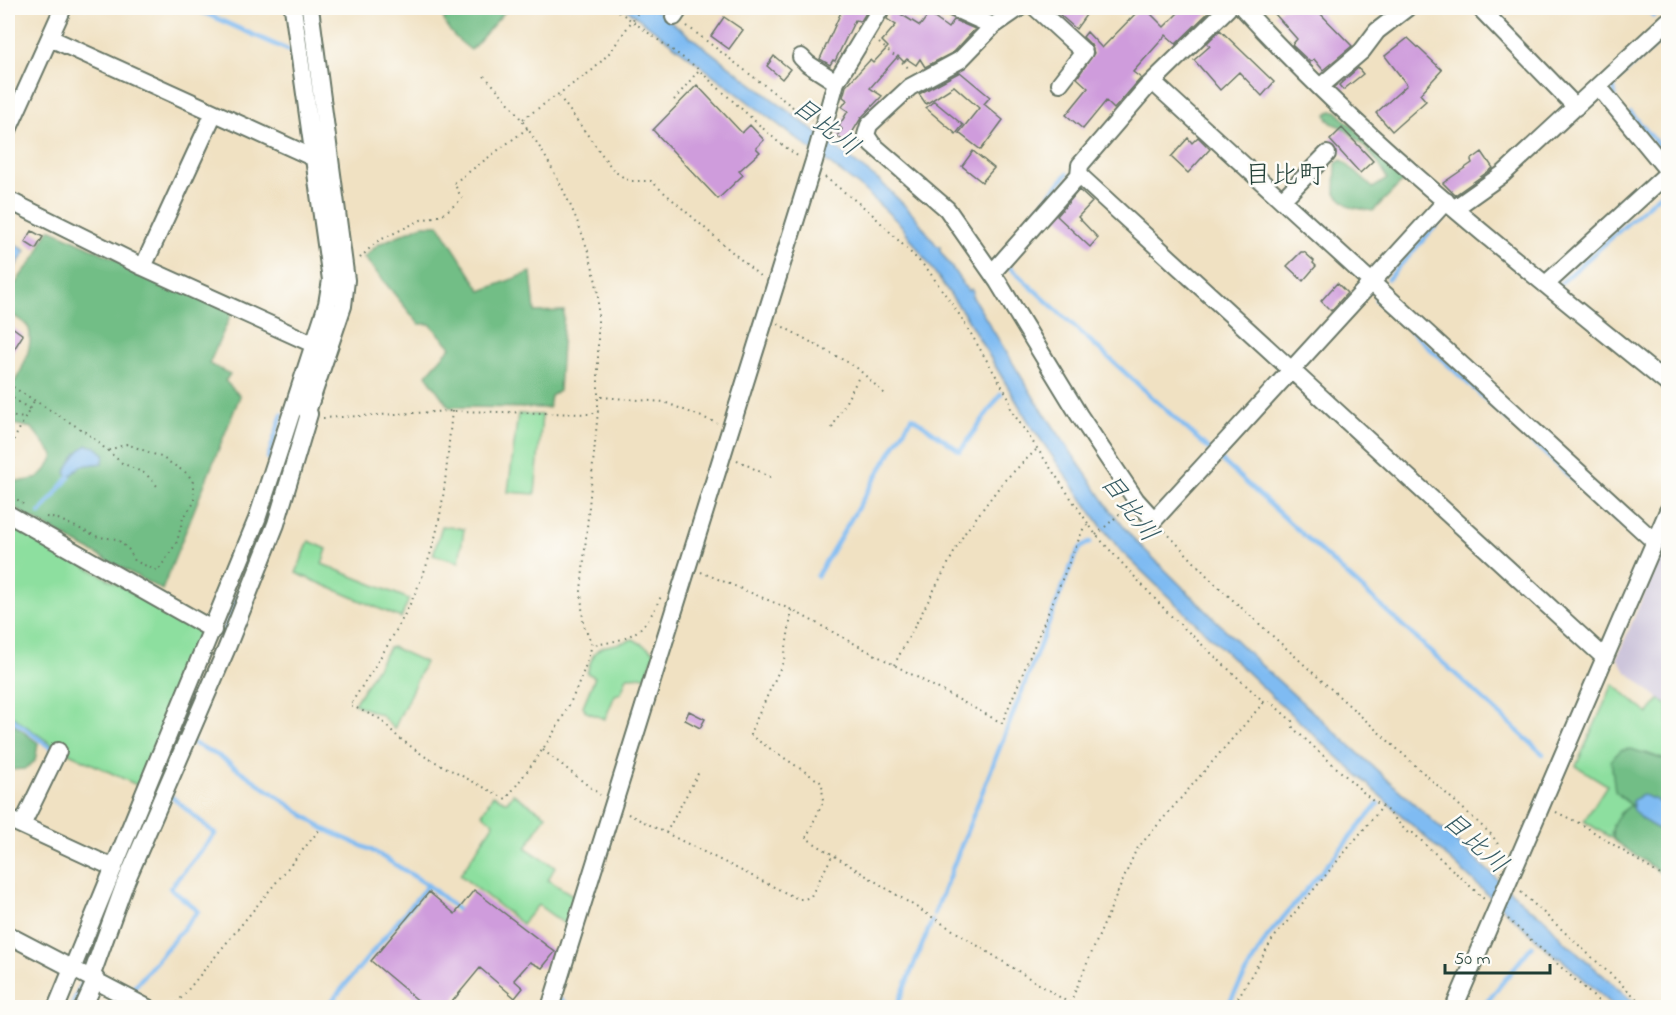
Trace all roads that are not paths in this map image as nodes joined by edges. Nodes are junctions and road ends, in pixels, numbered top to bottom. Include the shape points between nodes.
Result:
1 (63, 8) edge
2 (293, 8) edge
3 (310, 8) edge
4 (881, 8) edge
5 (953, 8) edge
6 (1019, 8) edge
7 (1036, 8) edge
8 (1228, 8) edge
9 (1243, 8) edge
10 (1407, 8) edge
11 (1480, 8) edge
12 (1659, 8) edge
13 (1668, 20) edge
14 (993, 26) junction
15 (50, 38) junction
16 (801, 57) dead end
17 (836, 82) junction
18 (1153, 82) junction
19 (1060, 83) dead end
20 (1321, 86) junction
21 (1598, 86) junction
22 (1576, 107) junction
23 (214, 113) junction
24 (8, 130) edge
25 (1328, 154) dead end
26 (314, 158) junction
27 (1668, 172) edge
28 (1079, 175) junction
29 (8, 200) edge
30 (1282, 200) junction
31 (1451, 205) junction
32 (143, 267) junction
33 (992, 273) junction
34 (1372, 282) junction
35 (1546, 284) junction
36 (313, 344) junction
37 (1291, 371) junction
38 (1668, 384) edge
39 (306, 413) junction
40 (1668, 511) edge
41 (8, 514) edge
42 (1655, 542) junction
43 (213, 630) junction
44 (1605, 658) junction
45 (58, 751) dead end
46 (15, 822) edge
47 (114, 868) junction
48 (8, 935) edge
49 (73, 967) junction
50 (93, 978) junction
51 (56, 1008) edge
52 (83, 1008) edge
53 (148, 1008) edge
54 (550, 1008) edge
55 (1454, 1008) edge

1 - 15 street
2 - 26 street
3 - 39 street via 345,273 343,306
4 - 17 street
5 - 14 street
6 - 14 street
7 - 19 street via 1084,52
8 - 18 street
9 - 20 street
10 - 20 street via 1377,31 1362,51
11 - 22 street
12 - 13 street
13 - 21 street
14 - 33 street via 960,60 910,87 869,125 866,135 947,209
15 - 23 street
15 - 24 street
16 - 17 street
17 - 54 street
18 - 28 street via 1080,165
18 - 30 street
20 - 31 street
21 - 22 street
21 - 27 street
22 - 31 street via 1503,174
23 - 26 street
23 - 32 street
25 - 30 street
26 - 36 street via 331,280
27 - 35 street
28 - 33 street
28 - 37 street
29 - 32 street
30 - 34 street
31 - 34 street
31 - 35 street
32 - 36 street
33 - 37 street via 1079,415 1136,500 1154,520
34 - 37 street
34 - 42 street
35 - 38 street
36 - 39 street
37 - 44 street
39 - 43 street via 257,519
39 - 50 street via 276,524 124,886
40 - 42 street
41 - 43 street
42 - 44 street
43 - 47 street
44 - 55 street
45 - 46 street
46 - 47 street
47 - 49 street
48 - 49 street
49 - 50 street
49 - 51 street
50 - 52 street
50 - 53 street

